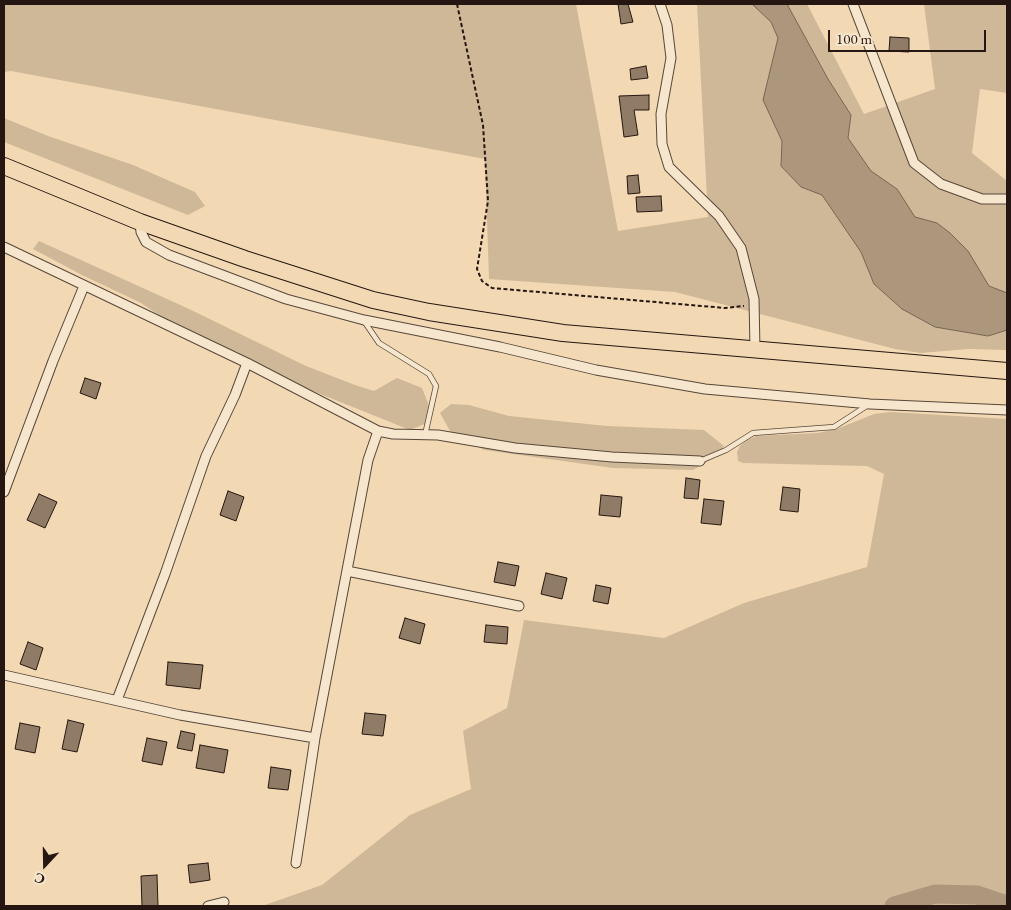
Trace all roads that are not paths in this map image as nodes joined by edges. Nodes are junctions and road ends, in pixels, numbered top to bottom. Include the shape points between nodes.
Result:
1 (660, 4) edge
2 (853, 4) edge
3 (4, 166) edge
4 (1007, 199) edge
5 (140, 222) junction
6 (4, 247) edge
7 (84, 286) junction
8 (364, 320) junction
9 (755, 350) junction
10 (247, 363) junction
11 (1007, 371) edge
12 (870, 404) junction
13 (1007, 410) edge
14 (378, 430) junction
15 (425, 435) junction
16 (700, 461) joint
17 (4, 492) edge
18 (347, 571) junction
19 (519, 606) dead end
20 (4, 675) edge
21 (117, 700) junction
22 (315, 738) junction
23 (296, 863) dead end
24 (224, 902) dead end
25 (208, 906) edge

1 - 9 street via 667,25 671,58 661,114 662,144 670,167 719,216 740,248 754,305
2 - 4 street via 914,163 941,184 982,199
3 - 5 highway
5 - 8 street via 146,242 168,255 286,299
5 - 9 highway via 373,300 429,312 563,333
6 - 7 street
7 - 10 street
7 - 17 street
8 - 12 street via 596,370 705,389
8 - 15 lane via 379,343 429,374 436,386
9 - 11 highway
10 - 14 street
10 - 21 street via 206,456
12 - 13 street
12 - 16 lane via 834,427 753,433
14 - 15 street
14 - 18 street via 368,460
15 - 16 street via 515,448
18 - 19 street
18 - 22 street
20 - 21 street
21 - 22 street via 180,715
22 - 23 street
24 - 25 street

